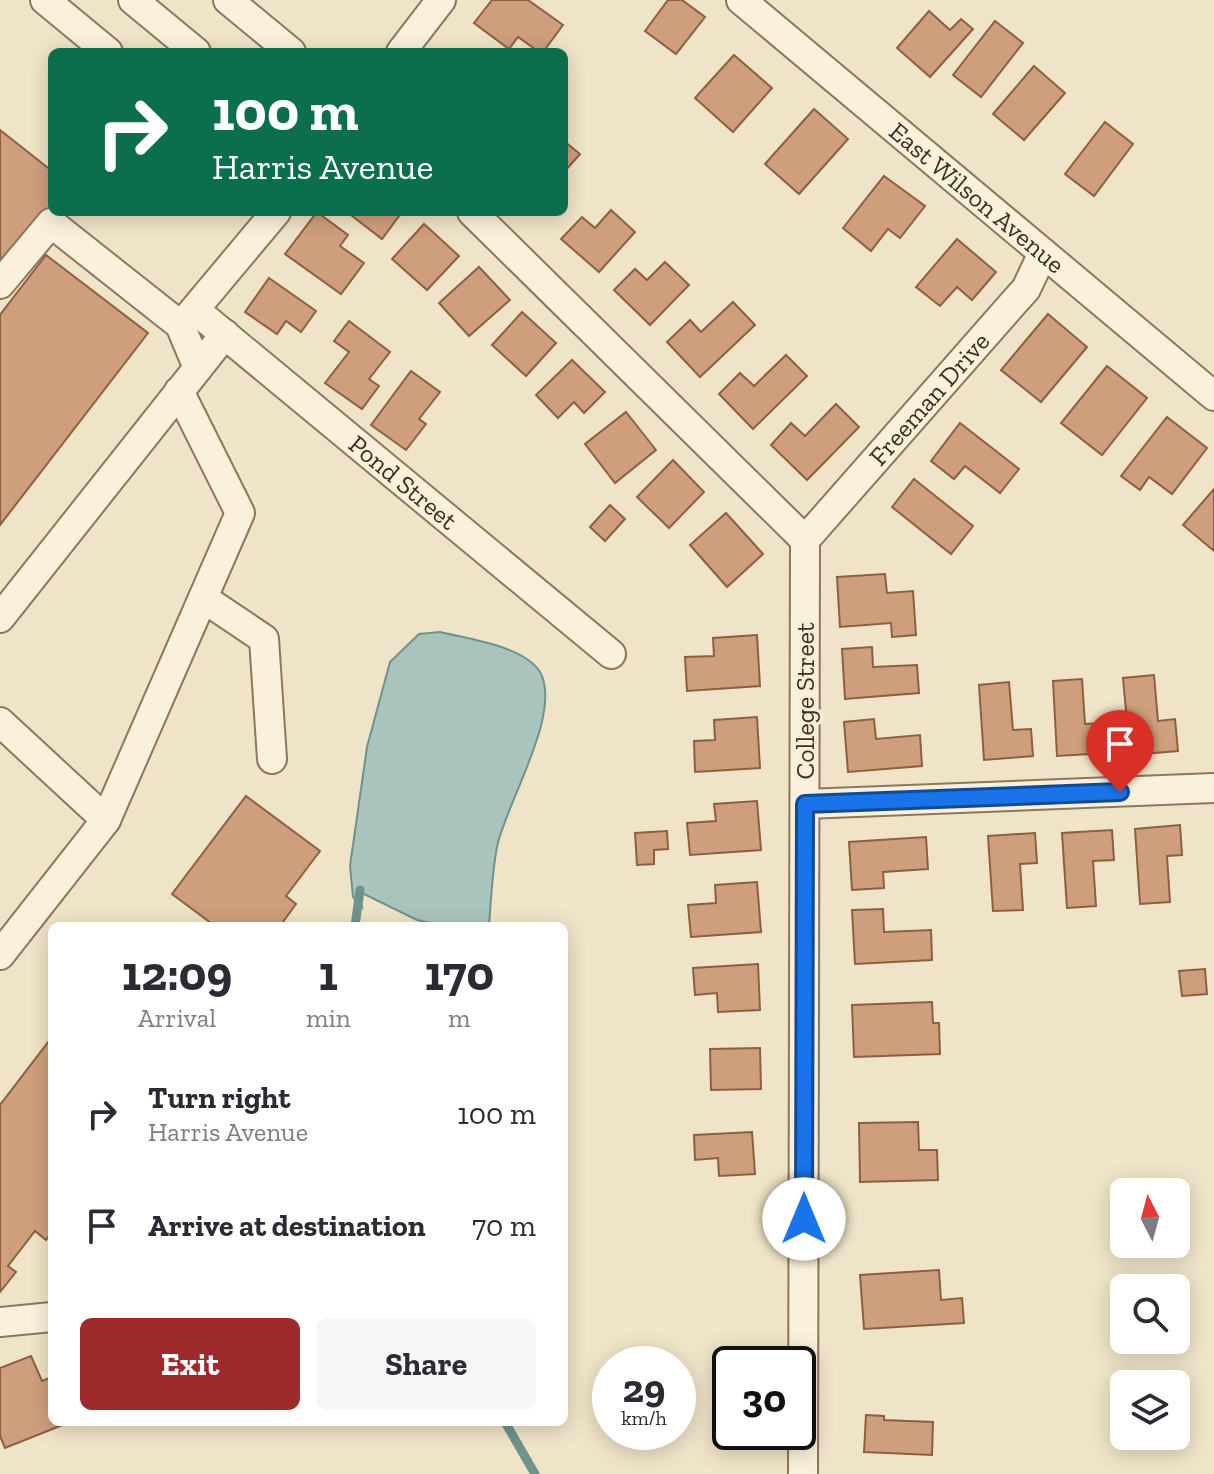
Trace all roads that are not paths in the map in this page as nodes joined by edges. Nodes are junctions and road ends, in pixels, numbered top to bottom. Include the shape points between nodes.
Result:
1 (45, 0) edge
2 (133, 0) edge
3 (228, 0) edge
4 (441, 0) edge
5 (741, 0) edge
6 (103, 48) edge
7 (191, 48) edge
8 (286, 48) edge
9 (404, 48) edge
10 (273, 216) edge
11 (476, 216) edge
12 (1043, 253) junction
13 (0, 284) edge
14 (188, 317) junction
15 (225, 334) junction
16 (198, 368) junction
17 (179, 391) junction
18 (1214, 396) edge
19 (805, 540) junction
20 (203, 598) junction
21 (0, 618) edge
22 (611, 654) dead end
23 (0, 722) edge
24 (272, 759) dead end
25 (1214, 788) edge
26 (805, 804) junction
27 (106, 820) junction
28 (44, 918) edge
29 (0, 955) edge
30 (48, 1317) edge
31 (0, 1322) edge
32 (803, 1474) edge

1 - 6 street
2 - 7 street
3 - 8 street
4 - 9 street
5 - 12 street, East Wilson Avenue
10 - 14 street
11 - 19 street
12 - 18 street, East Wilson Avenue
12 - 19 street, Freeman Drive via 1016,300
13 - 14 street, Pond Street via 51,223
14 - 15 street, Pond Street
14 - 16 street
15 - 16 street
15 - 22 street, Pond Street
16 - 17 street
17 - 20 street via 240,513
17 - 21 street
19 - 26 street, College Street
20 - 24 street via 264,639
20 - 27 street
23 - 27 street
25 - 26 street
26 - 32 street, College Street
27 - 28 street
28 - 29 street
30 - 31 street

